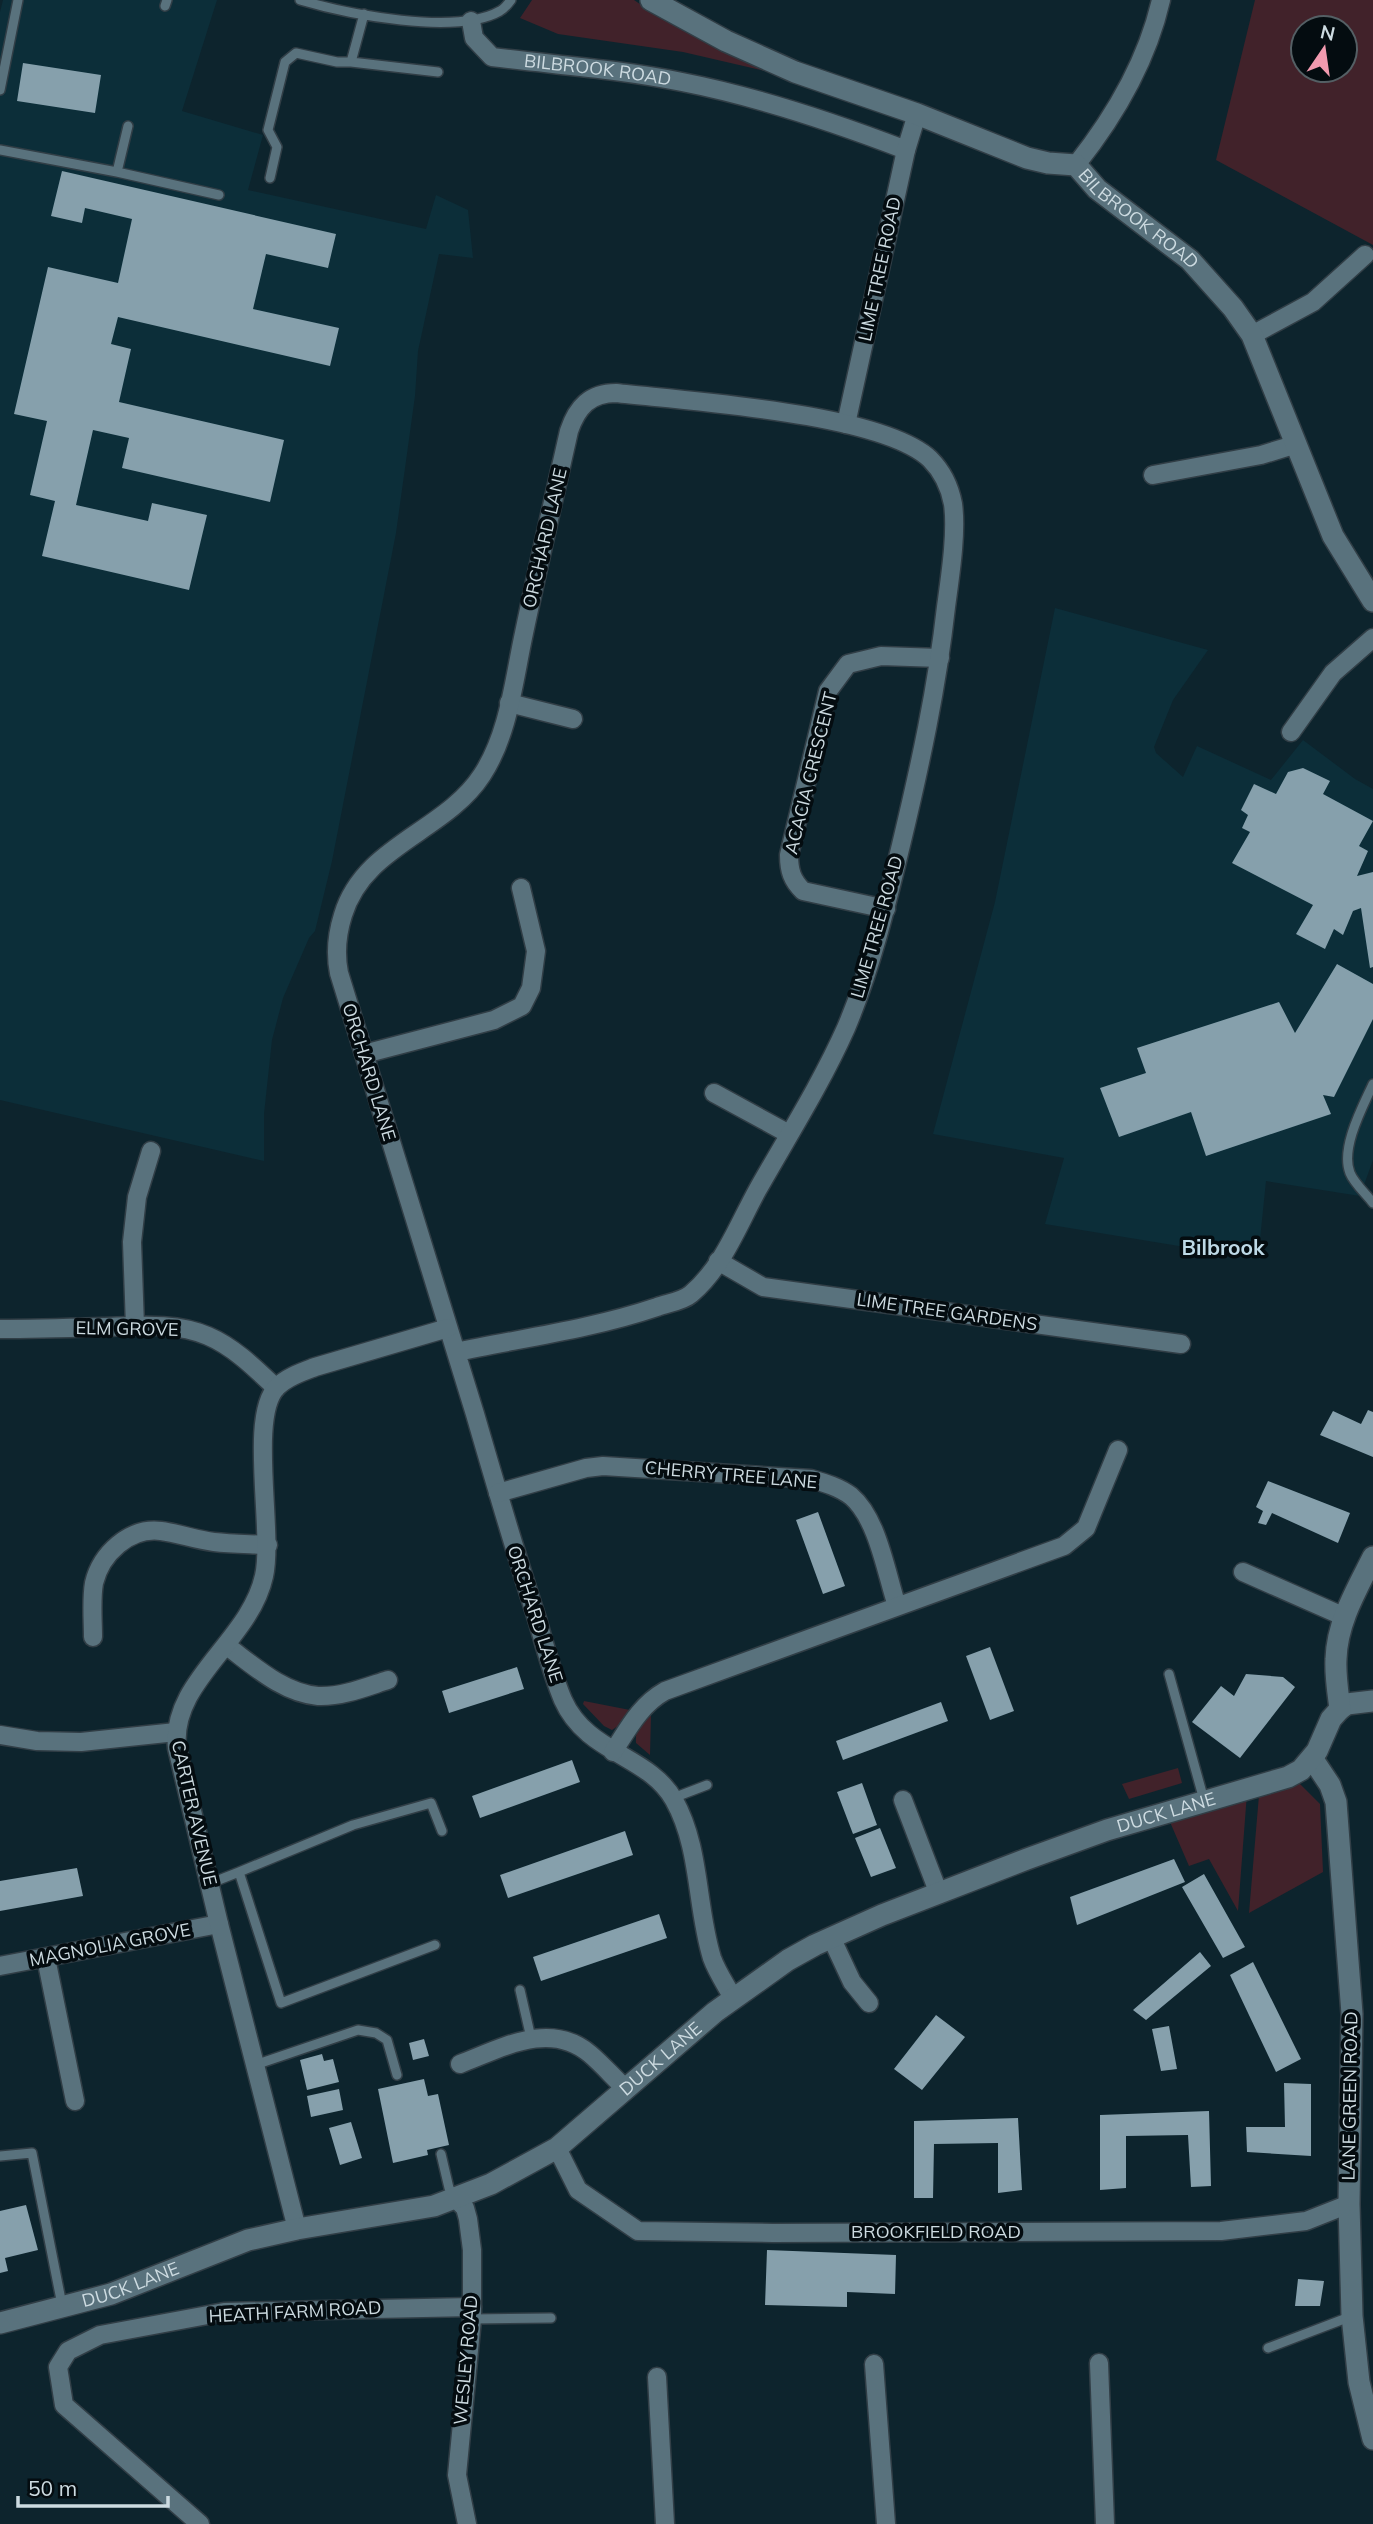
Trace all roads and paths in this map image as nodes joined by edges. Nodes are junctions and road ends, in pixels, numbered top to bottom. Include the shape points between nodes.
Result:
1 (18, 0) edge
2 (300, 0) edge
3 (511, 0) edge
4 (651, 0) edge
5 (1161, 0) edge
6 (364, 14) junction
7 (471, 21) junction
8 (351, 61) junction
9 (438, 72) dead end
10 (0, 90) edge
11 (917, 114) junction
12 (128, 126) dead end
13 (0, 150) edge
14 (906, 150) junction
15 (1076, 165) junction
16 (117, 172) junction
17 (270, 178) dead end
18 (219, 195) dead end
19 (1365, 255) dead end
20 (1252, 335) junction
21 (846, 424) junction
22 (1297, 444) junction
23 (1153, 475) dead end
24 (1373, 601) edge
25 (1373, 638) edge
26 (940, 658) junction
27 (509, 703) junction
28 (573, 719) dead end
29 (1290, 732) dead end
30 (521, 888) dead end
31 (886, 909) junction
32 (363, 1054) junction
33 (1373, 1084) edge
34 (715, 1093) dead end
35 (789, 1134) junction
36 (150, 1152) dead end
37 (1373, 1203) edge
38 (718, 1262) junction
39 (135, 1326) junction
40 (448, 1328) junction
41 (0, 1329) edge
42 (1181, 1344) dead end
43 (456, 1352) junction
44 (276, 1388) junction
45 (1118, 1450) dead end
46 (498, 1493) junction
47 (268, 1545) junction
48 (1373, 1557) edge
49 (1243, 1572) dead end
50 (897, 1606) junction
51 (1345, 1618) junction
52 (93, 1637) dead end
53 (227, 1646) junction
54 (1169, 1674) dead end
55 (388, 1680) dead end
56 (1373, 1701) edge
57 (1340, 1709) junction
58 (176, 1732) junction
59 (0, 1735) edge
60 (613, 1752) junction
61 (1312, 1758) junction
62 (707, 1785) dead end
63 (673, 1798) junction
64 (902, 1800) dead end
65 (1204, 1802) junction
66 (442, 1831) dead end
67 (239, 1872) junction
68 (211, 1883) junction
69 (939, 1894) junction
70 (219, 1924) junction
71 (831, 1937) junction
72 (435, 1945) dead end
73 (46, 1958) junction
74 (0, 1966) edge
75 (520, 1990) dead end
76 (733, 1998) junction
77 (869, 2003) dead end
78 (531, 2038) junction
79 (460, 2064) dead end
80 (255, 2065) junction
81 (397, 2075) dead end
82 (626, 2089) junction
83 (75, 2101) dead end
84 (557, 2148) junction
85 (441, 2154) dead end
86 (0, 2156) edge
87 (456, 2199) junction
88 (1349, 2204) junction
89 (296, 2229) junction
90 (63, 2307) junction
91 (472, 2313) junction
92 (1352, 2316) junction
93 (551, 2318) dead end
94 (0, 2323) edge
95 (1268, 2348) dead end
96 (1099, 2363) dead end
97 (874, 2364) dead end
98 (657, 2377) dead end
99 (1373, 2439) edge
100 (200, 2524) edge
101 (467, 2524) edge
102 (665, 2524) edge
103 (886, 2524) edge
104 (1105, 2524) edge

1 - 10 lane
2 - 6 lane
3 - 7 lane via 501,11
4 - 11 street, BILBROOK ROAD via 766,60
5 - 15 street via 1127,90
6 - 7 lane
6 - 8 lane
7 - 14 street, BILBROOK ROAD via 474,38 492,57 681,82 819,118
8 - 9 lane
8 - 17 lane via 296,53 285,62 268,130 277,147
11 - 14 street, LIME TREE ROAD
11 - 15 street, BILBROOK ROAD via 1027,158
12 - 16 lane
13 - 16 lane
14 - 21 street, LIME TREE ROAD
15 - 20 street, BILBROOK ROAD via 1097,189 1190,260
16 - 18 lane
19 - 20 street via 1313,302
20 - 22 street, BILBROOK ROAD
21 - 26 street, LIME TREE ROAD via 914,448 930,459 950,491 954,508 951,567
21 - 27 street, ORCHARD LANE via 617,393 601,393 587,401 569,431
22 - 23 street
22 - 24 street, BILBROOK ROAD via 1333,536
25 - 29 street via 1333,673
26 - 31 street, LIME TREE ROAD via 928,734
26 - 31 street, ACACIA CRESCENT via 881,656 848,664 828,691 789,855 789,870 803,891
27 - 28 street
27 - 32 street, ORCHARD LANE via 493,757 481,777 467,794 374,864 346,907 337,962
30 - 32 street via 536,951 531,988 522,1006 494,1020
31 - 35 street, LIME TREE ROAD via 846,1027
32 - 40 street, ORCHARD LANE
33 - 37 lane via 1352,1129 1349,1153 1349,1172
34 - 35 street
35 - 38 street, LIME TREE ROAD
36 - 39 street via 137,1197 132,1242
38 - 42 street, LIME TREE GARDENS via 763,1287
38 - 43 street, LIME TREE ROAD via 689,1296 626,1317
39 - 41 street, ELM GROVE
39 - 44 street, ELM GROVE via 194,1330 212,1337
40 - 43 street, ORCHARD LANE
40 - 44 street via 315,1367
43 - 46 street, ORCHARD LANE
44 - 47 street, CARTER AVENUE via 263,1423
45 - 50 street via 1086,1528 1076,1538
46 - 50 street, CHERRY TREE LANE via 603,1466 811,1479 851,1497 867,1516
46 - 60 street, ORCHARD LANE via 563,1699 580,1727
47 - 52 street via 214,1542 158,1530 123,1540 109,1553 94,1585
47 - 53 street, CARTER AVENUE via 257,1599
48 - 51 street
49 - 51 street
50 - 60 street via 665,1691 642,1709
51 - 57 street via 1335,1661
53 - 55 street via 276,1682 319,1696 348,1693
53 - 58 street, CARTER AVENUE via 192,1688
54 - 65 lane
56 - 57 street
57 - 61 street
58 - 59 street via 81,1742
58 - 68 street, CARTER AVENUE
60 - 63 street, ORCHARD LANE via 643,1769
61 - 65 street, DUCK LANE via 1288,1777
61 - 88 street, LANE GREEN ROAD via 1336,1802 1352,2014
62 - 63 lane
63 - 76 street, ORCHARD LANE via 693,1854 713,1961
64 - 69 street
65 - 69 street, DUCK LANE via 1107,1830
66 - 67 lane via 430,1803 353,1825
67 - 68 lane
67 - 72 lane via 281,2003
68 - 70 street, CARTER AVENUE
69 - 71 street, DUCK LANE
70 - 73 street, MAGNOLIA GROVE
70 - 80 street, CARTER AVENUE
71 - 76 street, DUCK LANE
71 - 77 street via 852,1982
73 - 74 street, MAGNOLIA GROVE
73 - 83 street
75 - 78 lane
76 - 82 street, DUCK LANE
78 - 79 street
78 - 82 street via 575,2044
80 - 81 lane via 358,2030 387,2040
80 - 89 street, CARTER AVENUE
82 - 84 street, DUCK LANE
84 - 87 street, DUCK LANE
84 - 88 street, BROOKFIELD ROAD via 578,2190 638,2231 1221,2231 1306,2221
85 - 87 lane
86 - 90 lane via 32,2153
87 - 89 street, DUCK LANE
87 - 91 street, WESLEY ROAD via 468,2218
88 - 92 street, LANE GREEN ROAD
89 - 90 street, DUCK LANE via 248,2240 111,2294
90 - 94 street, DUCK LANE
91 - 93 lane
91 - 100 street, HEATH FARM ROAD via 224,2312 100,2335 68,2351 58,2367 64,2405
91 - 101 street, WESLEY ROAD via 457,2475
92 - 95 lane
92 - 99 street, LANE GREEN ROAD via 1359,2382
96 - 104 street
97 - 103 street
98 - 102 street

